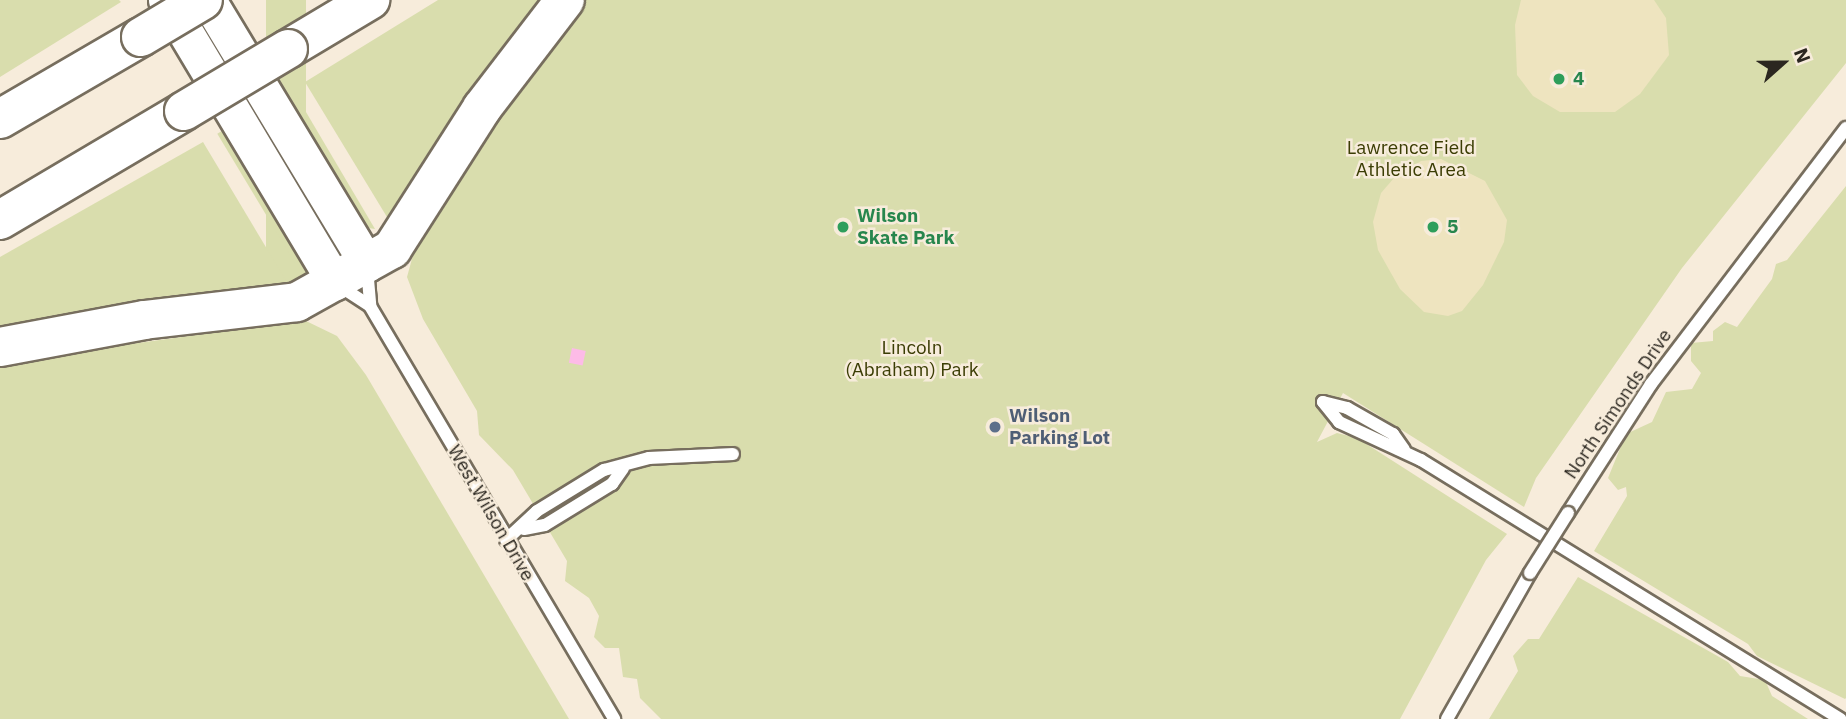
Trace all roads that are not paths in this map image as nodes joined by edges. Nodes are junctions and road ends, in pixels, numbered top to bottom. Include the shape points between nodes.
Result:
1 (166, 0) edge
2 (206, 0) edge
3 (370, 0) edge
4 (565, 0) edge
5 (0, 120) edge
6 (1846, 128) edge
7 (0, 220) edge
8 (351, 273) junction
9 (370, 306) junction
10 (0, 347) edge
11 (1404, 450) junction
12 (733, 454) dead end
13 (506, 540) junction
14 (614, 719) edge
15 (1447, 719) edge
16 (1840, 719) edge

1 - 8 street, West Wilson Drive
2 - 5 highway, bridge
2 - 8 street, West Wilson Drive
3 - 7 highway, bridge
4 - 8 highway via 482,107 397,242
6 - 15 lane, North Simonds Drive, bridge via 1651,384 1530,573
8 - 9 lane, West Wilson Drive
8 - 9 lane, West Wilson Drive
8 - 10 highway via 286,305 144,320
9 - 13 lane, West Wilson Drive
11 - 11 lane via 1393,434 1347,408 1323,402 1339,422 1385,448
11 - 16 lane
12 - 13 lane via 649,458 623,468 612,484 545,525 524,528
13 - 14 lane, West Wilson Drive

